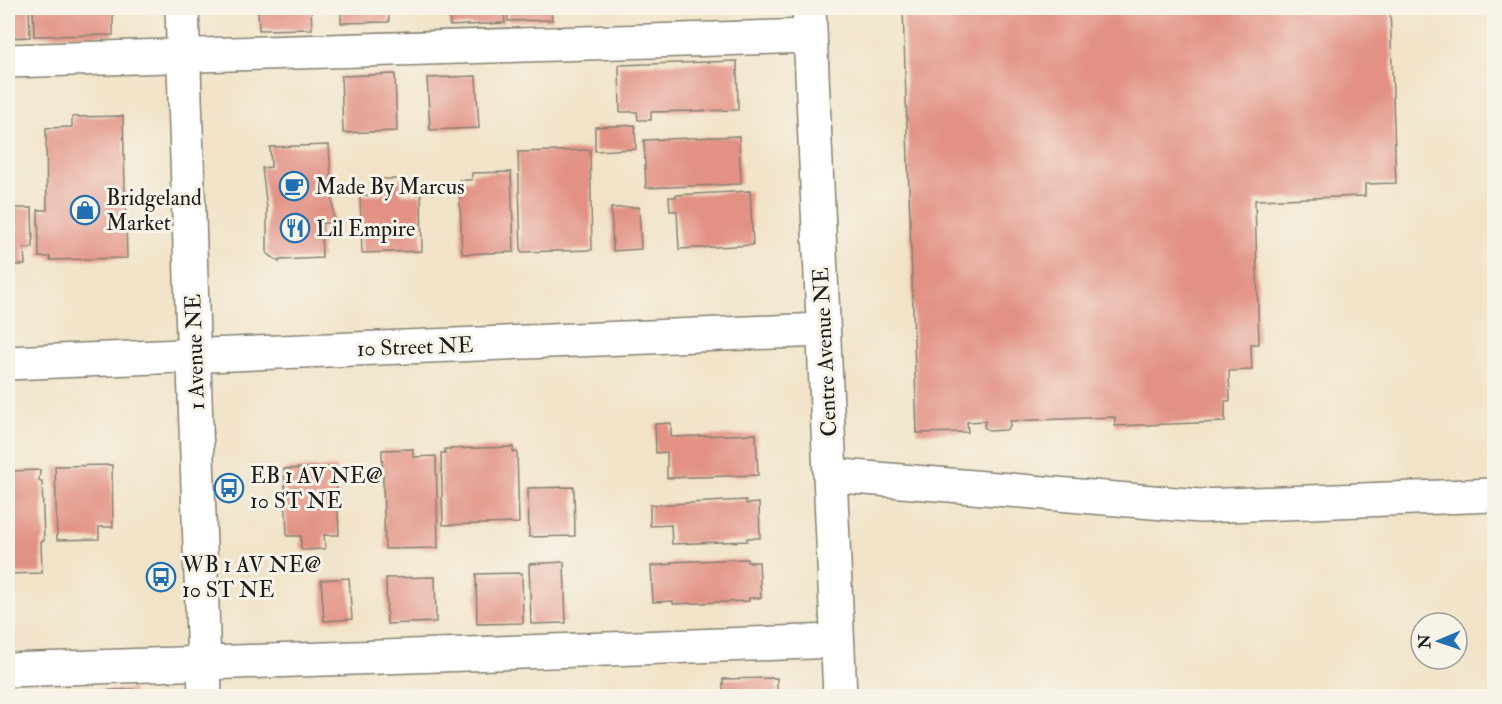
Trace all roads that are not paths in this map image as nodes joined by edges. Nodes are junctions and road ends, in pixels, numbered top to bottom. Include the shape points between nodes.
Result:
1 (182, 8) edge
2 (810, 22) edge
3 (183, 55) junction
4 (8, 61) edge
5 (823, 330) junction
6 (194, 356) junction
7 (8, 363) edge
8 (830, 475) junction
9 (1494, 495) edge
10 (837, 641) junction
11 (204, 664) junction
12 (8, 670) edge
13 (205, 696) edge
14 (840, 696) edge

1 - 3 street, 1 Avenue NE
2 - 3 street
2 - 5 street, Centre Avenue NE
3 - 4 street
3 - 6 street, 1 Avenue NE
5 - 6 street, 10 Street NE
5 - 8 street, Centre Avenue NE
6 - 7 street, 10 Street NE
6 - 11 street, 1 Avenue NE
8 - 9 street via 1200,506
8 - 10 street, Centre Avenue NE
10 - 11 street
10 - 14 street, Centre Avenue NE
11 - 12 street
11 - 13 street, 1 Avenue NE

